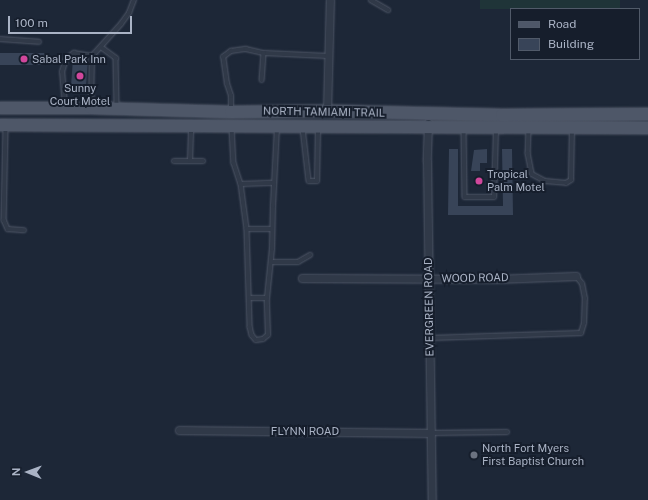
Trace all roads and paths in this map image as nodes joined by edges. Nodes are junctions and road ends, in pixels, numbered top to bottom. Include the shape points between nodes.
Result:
1 (134, 0) edge
2 (330, 0) edge
3 (371, 0) edge
4 (388, 10) dead end
5 (0, 39) edge
6 (39, 42) dead end
7 (101, 47) junction
8 (264, 53) junction
9 (92, 56) junction
10 (328, 56) junction
11 (262, 80) dead end
12 (0, 108) edge
13 (65, 108) junction
14 (91, 108) junction
15 (117, 110) junction
16 (146, 110) junction
17 (192, 110) junction
18 (327, 111) junction
19 (231, 112) junction
20 (428, 113) junction
21 (648, 114) edge
22 (3, 125) edge
23 (105, 126) junction
24 (152, 126) junction
25 (191, 126) junction
26 (232, 126) junction
27 (428, 126) junction
28 (277, 127) junction
29 (303, 127) junction
30 (318, 127) junction
31 (464, 127) junction
32 (496, 127) junction
33 (644, 127) edge
34 (530, 128) junction
35 (572, 128) junction
36 (174, 161) dead end
37 (190, 161) junction
38 (203, 161) dead end
39 (274, 183) junction
40 (241, 184) junction
41 (247, 229) junction
42 (272, 229) junction
43 (24, 230) dead end
44 (310, 255) dead end
45 (271, 262) junction
46 (576, 276) joint
47 (302, 278) dead end
48 (429, 279) junction
49 (250, 298) junction
50 (267, 298) junction
51 (430, 338) junction
52 (179, 430) dead end
53 (507, 432) dead end
54 (431, 433) junction
55 (432, 500) edge

1 - 7 lane via 129,13
2 - 10 street
3 - 4 lane
5 - 6 lane
7 - 9 lane
7 - 15 lane via 116,58
8 - 10 lane
8 - 11 lane
8 - 19 lane via 246,49 231,51 223,57 231,96
9 - 13 lane via 74,53 66,59 62,72
9 - 14 lane
10 - 18 street
12 - 13 main road, NORTH TAMIAMI TRAIL
13 - 14 main road, NORTH TAMIAMI TRAIL
14 - 15 main road, NORTH TAMIAMI TRAIL
15 - 16 main road, NORTH TAMIAMI TRAIL
16 - 17 main road, NORTH TAMIAMI TRAIL
16 - 23 main road via 135,118 116,119
17 - 19 main road, NORTH TAMIAMI TRAIL
17 - 24 main road via 184,115 162,118
18 - 19 main road, NORTH TAMIAMI TRAIL
18 - 20 main road, NORTH TAMIAMI TRAIL
20 - 21 main road, NORTH TAMIAMI TRAIL
20 - 27 street, EVERGREEN ROAD
22 - 23 main road, NORTH TAMIAMI TRAIL
22 - 43 lane via 4,220 8,229
23 - 24 main road, NORTH TAMIAMI TRAIL
24 - 25 main road, NORTH TAMIAMI TRAIL
25 - 26 main road, NORTH TAMIAMI TRAIL
25 - 37 lane
26 - 28 main road, NORTH TAMIAMI TRAIL
26 - 40 lane via 234,163
27 - 30 main road, NORTH TAMIAMI TRAIL
27 - 31 main road, NORTH TAMIAMI TRAIL
27 - 48 street, EVERGREEN ROAD
28 - 29 main road, NORTH TAMIAMI TRAIL
28 - 39 lane
29 - 30 main road, NORTH TAMIAMI TRAIL
29 - 30 lane via 309,181 317,181
31 - 32 main road, NORTH TAMIAMI TRAIL
31 - 32 lane via 465,197 494,197
32 - 34 main road, NORTH TAMIAMI TRAIL
33 - 35 main road, NORTH TAMIAMI TRAIL
34 - 35 main road, NORTH TAMIAMI TRAIL
34 - 35 lane via 528,153 532,174 545,181 566,182 571,180
36 - 37 lane
37 - 38 lane
39 - 40 lane
39 - 42 lane
40 - 41 lane
41 - 42 lane
41 - 49 lane
42 - 45 lane
44 - 45 lane via 298,262
45 - 50 lane
46 - 48 street, WOOD ROAD
46 - 51 lane via 582,284 585,299 581,333
47 - 48 street, WOOD ROAD
48 - 51 street, EVERGREEN ROAD
49 - 50 lane
49 - 50 lane via 250,327 256,340 268,335
51 - 54 street, EVERGREEN ROAD
52 - 54 street, FLYNN ROAD
53 - 54 lane
54 - 55 street, EVERGREEN ROAD

